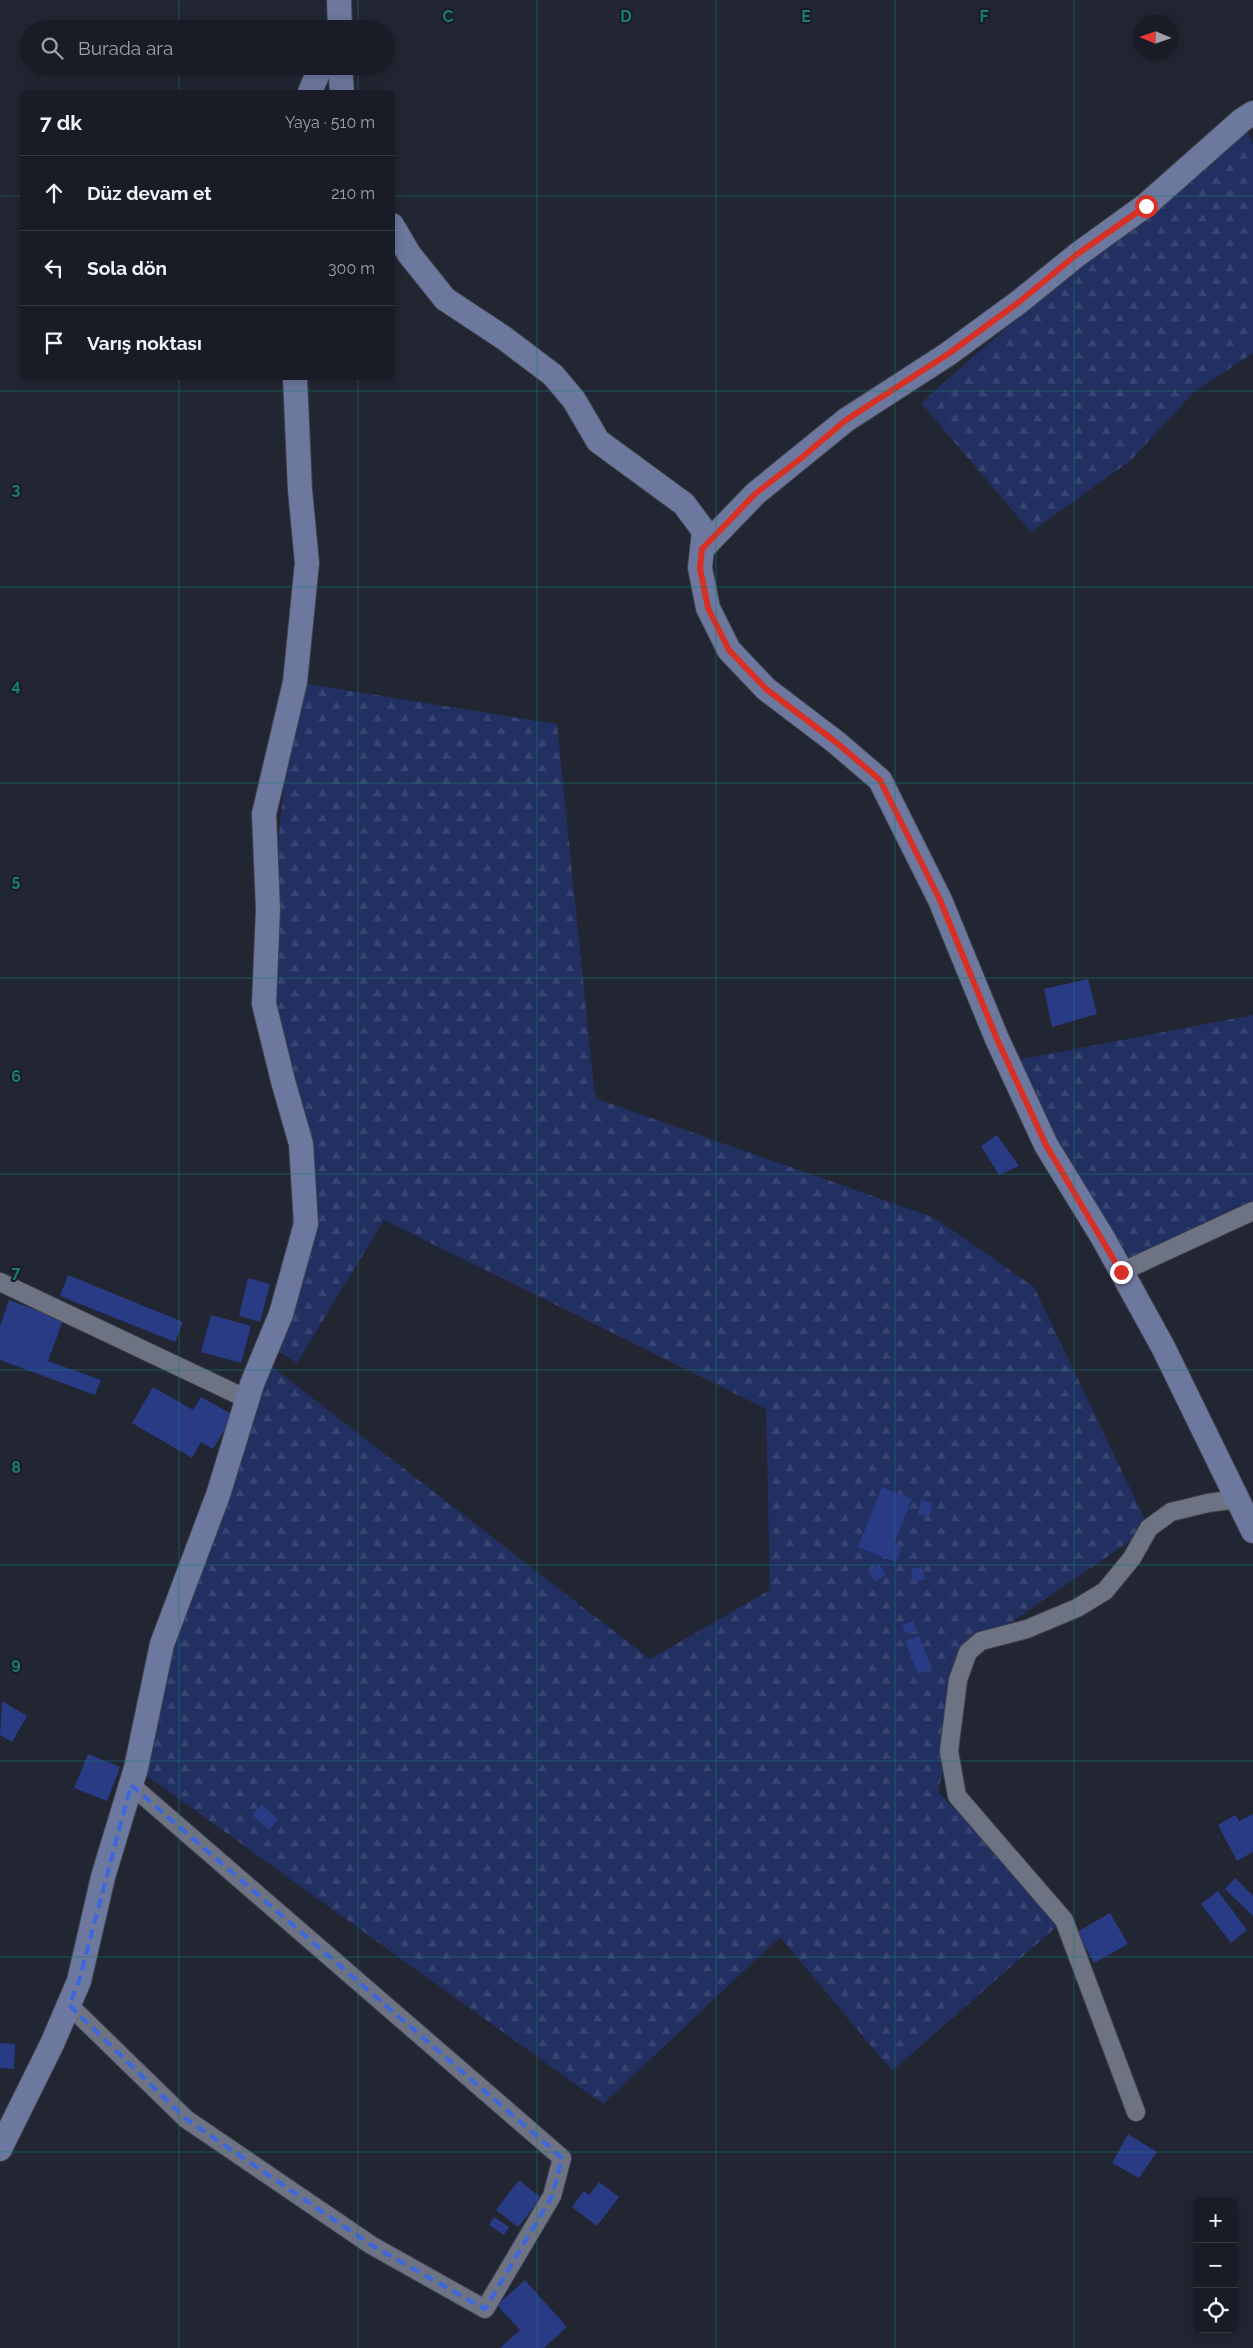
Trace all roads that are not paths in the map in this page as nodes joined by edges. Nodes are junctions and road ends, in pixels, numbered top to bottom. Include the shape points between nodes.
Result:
1 (317, 75) edge
2 (341, 75) edge
3 (311, 90) edge
4 (342, 90) edge
5 (1253, 113) edge
6 (395, 230) edge
7 (295, 380) edge
8 (702, 549) junction
9 (1253, 1211) edge
10 (1121, 1272) junction
11 (0, 1282) edge
12 (247, 1399) junction
13 (1238, 1499) junction
14 (1253, 1531) edge
15 (131, 1786) junction
16 (69, 2005) junction
17 (1136, 2112) dead end
18 (0, 2149) edge

1 - 3 street
2 - 4 street
5 - 8 street via 1146,206 1076,255 1019,302 948,354 846,420 755,494
6 - 8 street via 409,254 445,299 553,375 574,400 598,441 684,504 704,531
7 - 12 street via 306,563 295,682 264,814 268,910 264,1004 301,1144 306,1224 281,1314
8 - 10 street via 700,568 708,608 729,650 766,689 880,780 940,900 997,1039 1046,1145
9 - 10 street
10 - 13 street via 1163,1347
11 - 12 street
12 - 15 street via 218,1495 162,1644
13 - 14 street
13 - 17 street via 1171,1512 1149,1528 1132,1558 1105,1591 1077,1608 1027,1630 981,1641 968,1652 958,1680 949,1751 957,1796 1064,1920
15 - 16 street via 103,1877 79,1981
15 - 16 street via 562,2158 552,2196 485,2309 371,2245 186,2119
16 - 18 street

